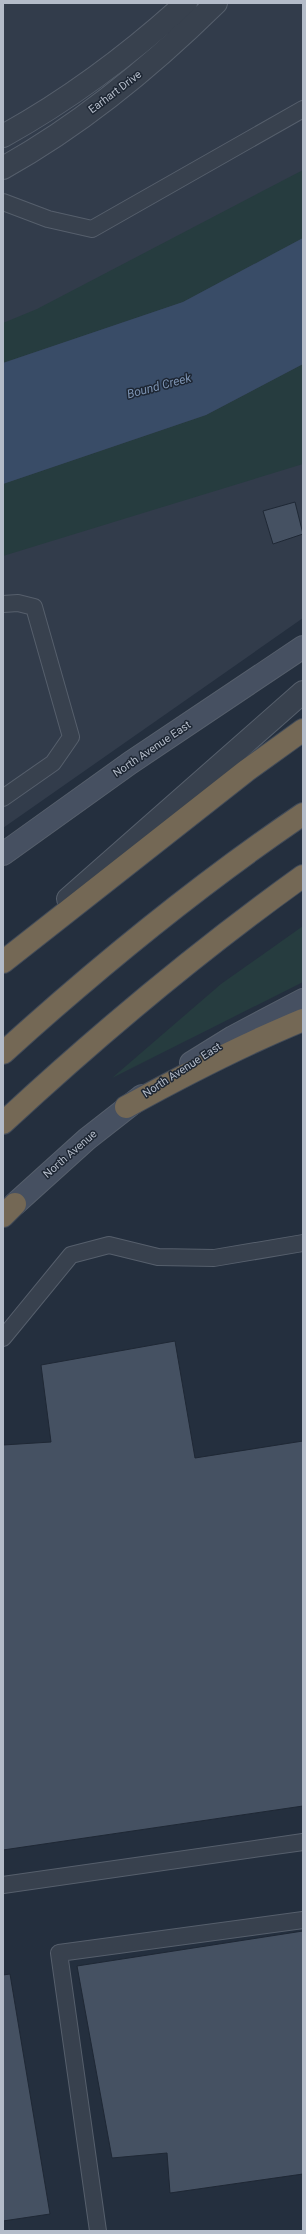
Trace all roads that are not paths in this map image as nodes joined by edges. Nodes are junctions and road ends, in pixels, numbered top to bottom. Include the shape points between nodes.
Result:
1 (186, 3) edge
2 (216, 3) edge
3 (303, 109) edge
4 (3, 136) edge
5 (3, 168) edge
6 (3, 202) edge
7 (3, 604) edge
8 (303, 647) edge
9 (303, 692) edge
10 (303, 730) edge
11 (3, 798) edge
12 (303, 814) edge
13 (3, 854) edge
14 (303, 876) edge
15 (3, 956) edge
16 (3, 962) edge
17 (303, 1000) edge
18 (303, 1020) edge
19 (3, 1053) edge
20 (126, 1107) junction
21 (3, 1123) edge
22 (7, 1212) edge
23 (303, 1243) edge
24 (3, 1338) edge
25 (303, 1842) edge
26 (3, 1885) edge
27 (303, 1920) edge
28 (98, 2231) edge

1 - 4 street, Earhart Drive via 102,74
2 - 5 street, Earhart Drive via 160,57 106,101
3 - 6 lane via 92,229 48,219
7 - 11 lane via 18,603 34,607 71,737 52,763
8 - 13 main road, North Avenue East via 130,763
9 - 15 street
10 - 16 highway via 246,771
12 - 19 highway via 180,903 76,988
14 - 21 highway via 155,989
17 - 20 main road, North Avenue East via 199,1058
18 - 20 highway via 184,1074
20 - 22 main road, North Avenue via 52,1169
23 - 24 lane via 214,1258 158,1257 109,1245 71,1255
25 - 26 lane
27 - 28 lane via 59,1953

